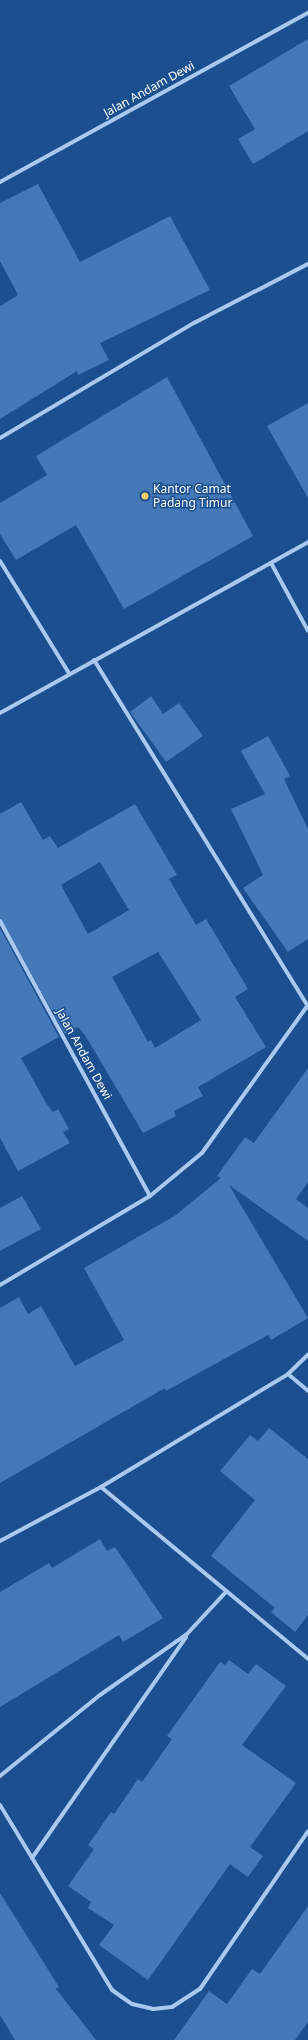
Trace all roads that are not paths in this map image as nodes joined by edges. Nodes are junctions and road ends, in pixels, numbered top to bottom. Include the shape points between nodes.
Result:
1 (308, 13) edge
2 (0, 182) edge
3 (308, 264) edge
4 (0, 438) edge
5 (308, 542) edge
6 (0, 561) edge
7 (271, 563) junction
8 (308, 631) edge
9 (94, 660) junction
10 (69, 673) junction
11 (0, 713) edge
12 (0, 921) edge
13 (308, 1005) edge
14 (150, 1196) junction
15 (0, 1285) edge
16 (308, 1355) edge
17 (288, 1374) junction
18 (308, 1391) edge
19 (101, 1487) junction
20 (0, 1541) edge
21 (225, 1593) junction
22 (187, 1634) junction
23 (308, 1659) edge
24 (0, 1776) edge
25 (0, 1805) edge
26 (308, 1831) edge
27 (32, 1858) junction

1 - 2 street, Jalan Andam Dewi
3 - 4 street via 194,323
5 - 7 street
6 - 10 street
7 - 8 street
7 - 9 street
9 - 10 street
9 - 13 street
10 - 11 street
12 - 14 street, Jalan Andam Dewi
13 - 14 street via 202,1153
14 - 15 street
16 - 17 street
17 - 18 street
17 - 19 street
19 - 20 street
19 - 21 street
21 - 22 street
21 - 23 street
22 - 24 street via 100,1695
22 - 27 street
25 - 27 street
26 - 27 street via 200,1989 172,2007 153,2009 132,2004 112,1990

